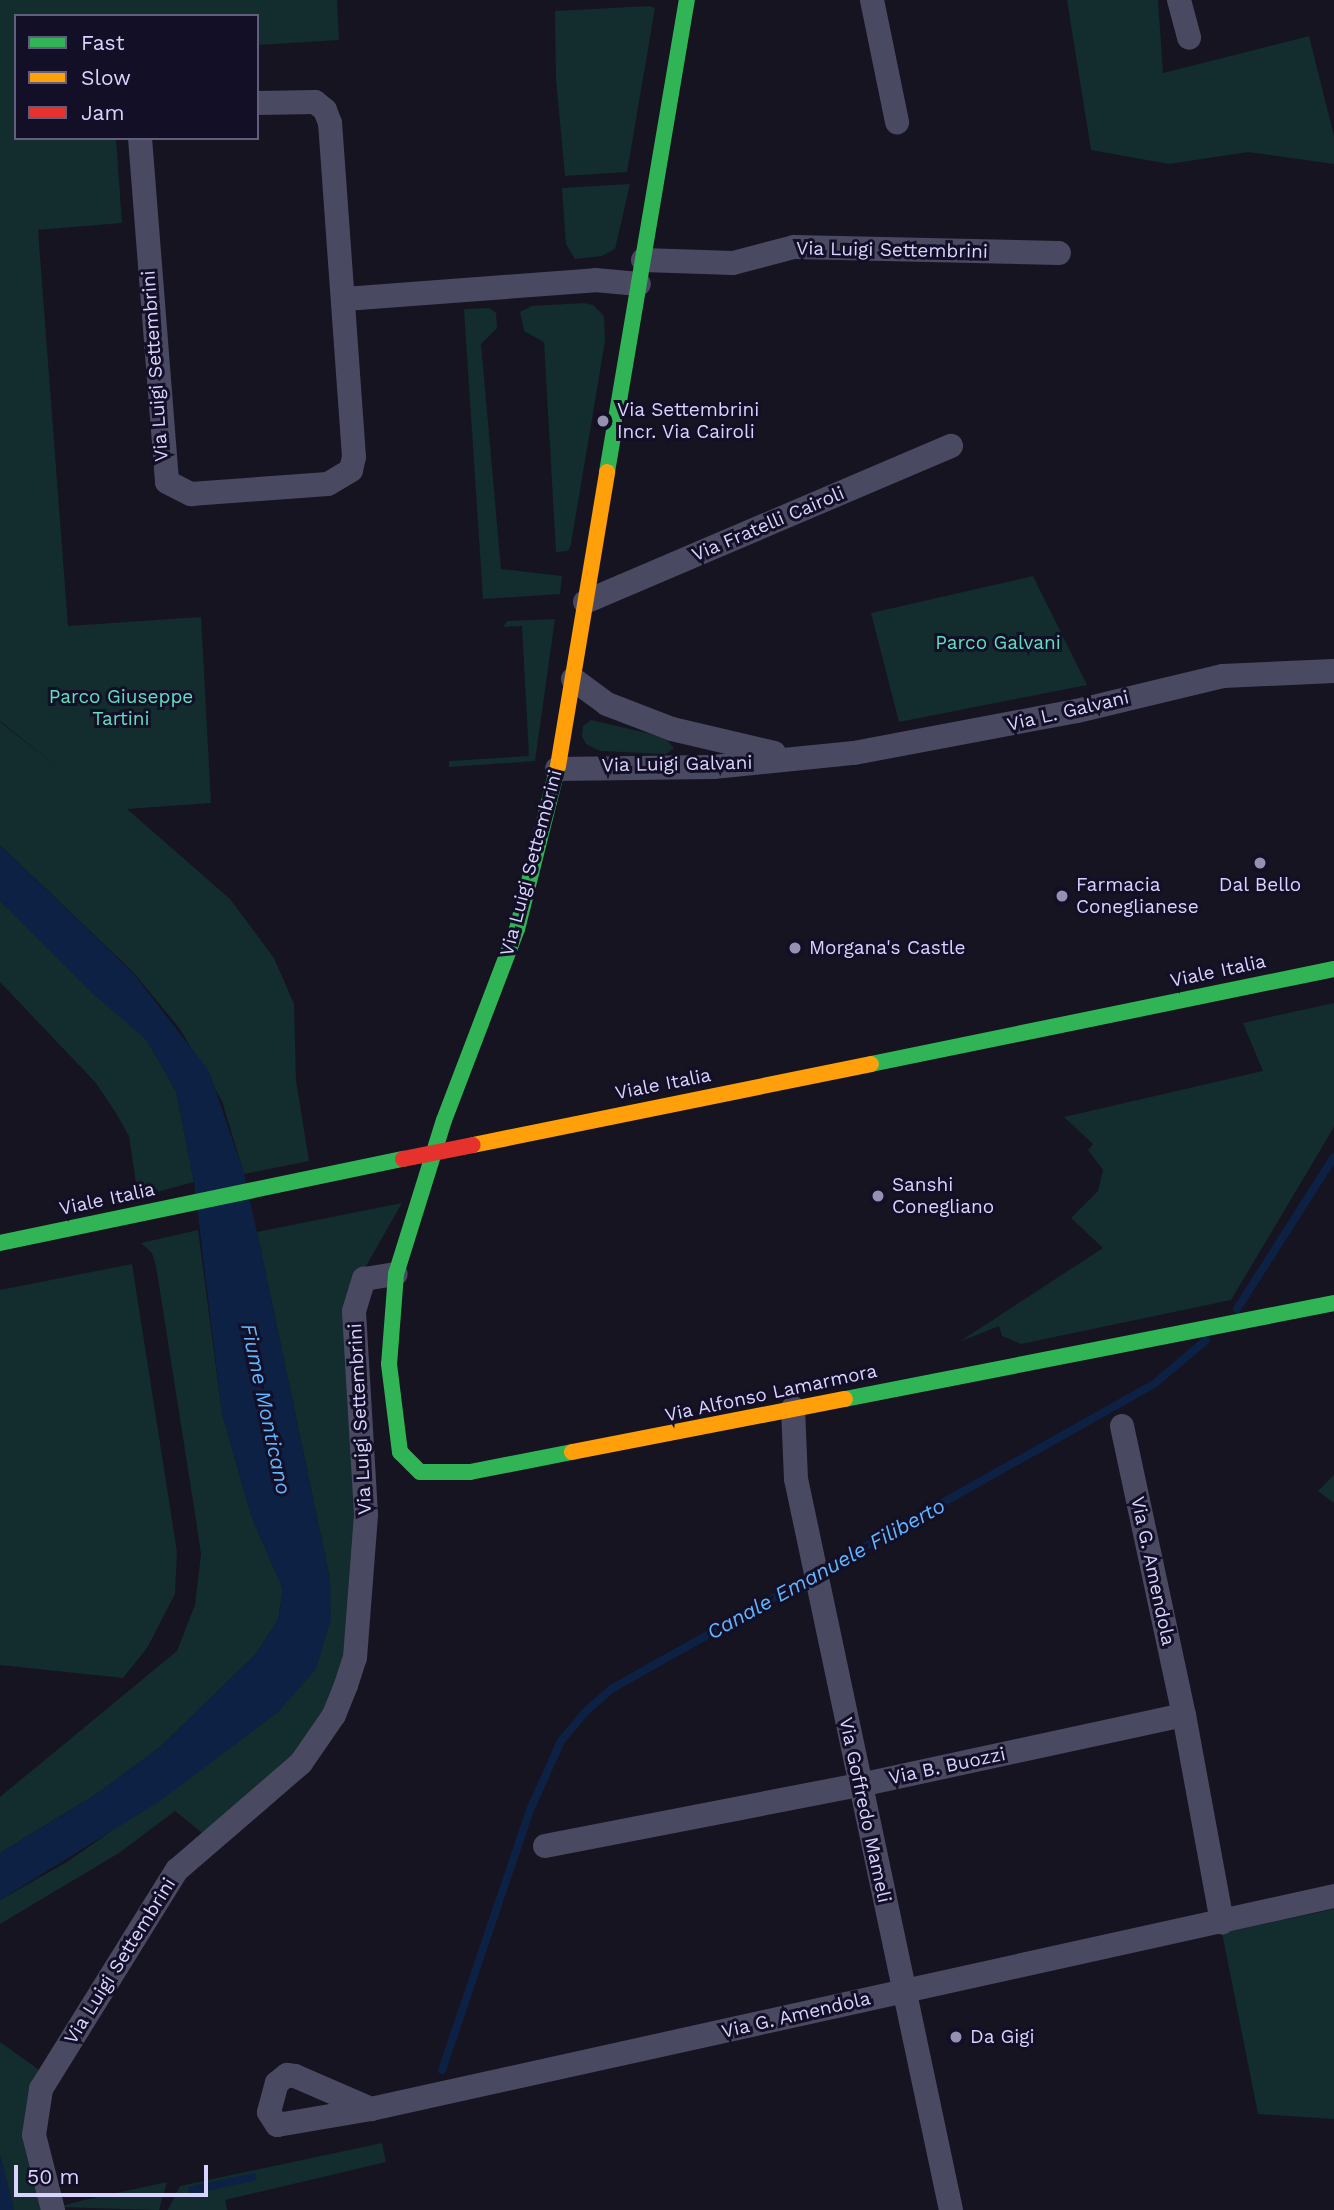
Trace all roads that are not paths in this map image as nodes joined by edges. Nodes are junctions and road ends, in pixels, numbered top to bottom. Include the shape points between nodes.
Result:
1 (687, 0) edge
2 (872, 0) edge
3 (1179, 0) edge
4 (1189, 38) dead end
5 (259, 103) edge
6 (897, 122) dead end
7 (140, 140) edge
8 (1059, 253) dead end
9 (641, 272) junction
10 (345, 299) junction
11 (951, 446) dead end
12 (585, 602) junction
13 (1334, 671) edge
14 (573, 679) junction
15 (803, 759) junction
16 (557, 769) junction
17 (1334, 969) edge
18 (0, 1243) edge
19 (396, 1274) junction
20 (1334, 1303) edge
21 (793, 1408) junction
22 (1122, 1426) dead end
23 (1184, 1715) junction
24 (860, 1785) junction
25 (545, 1846) dead end
26 (1334, 1896) edge
27 (1222, 1923) junction
28 (902, 1990) junction
29 (371, 2109) dead end
30 (53, 2210) edge
31 (951, 2210) edge

1 - 9 street, Via Luigi Settembrini
2 - 6 street
3 - 4 street
5 - 10 street, Via Luigi Settembrini via 300,99 325,110 330,123
7 - 10 street, Via Luigi Settembrini via 162,469 167,482 179,491 328,484 351,470
8 - 9 street, Via Luigi Settembrini via 794,247 733,263
9 - 10 street, Via Luigi Settembrini via 595,281
9 - 12 street, Via Luigi Settembrini
11 - 12 street, Via Fratelli Cairoli
12 - 14 street, Via Luigi Settembrini
13 - 15 street, Via L. Galvani via 1223,676 928,741
14 - 15 street, Via Luigi Galvani via 607,704 672,729
14 - 16 street, Via Luigi Settembrini
15 - 16 street, Via Luigi Galvani via 713,767 588,765
16 - 19 street, Via Luigi Settembrini via 517,929 444,1120
17 - 18 street, Viale Italia, bridge
19 - 21 street, Via Alfonso Lamarmora via 389,1364 393,1412 400,1452 420,1472 470,1472 544,1460
19 - 30 street, Via Luigi Settembrini via 364,1279 354,1311 366,1514 355,1658 346,1685 334,1715 301,1763 177,1870 41,2089 34,2135
20 - 21 street, Via Alfonso Lamarmora
21 - 24 street, Via Goffredo Mameli via 796,1479
22 - 23 street, Via G. Amendola
23 - 24 street, Via B. Buozzi
23 - 27 street, Via G. Amendola
24 - 25 street, Via B. Buozzi
24 - 28 street, Via Goffredo Mameli
26 - 27 street, Via G. Amendola
27 - 28 street, Via G. Amendola
28 - 29 street, Via G. Amendola via 556,2072
28 - 31 street, Via Goffredo Mameli

